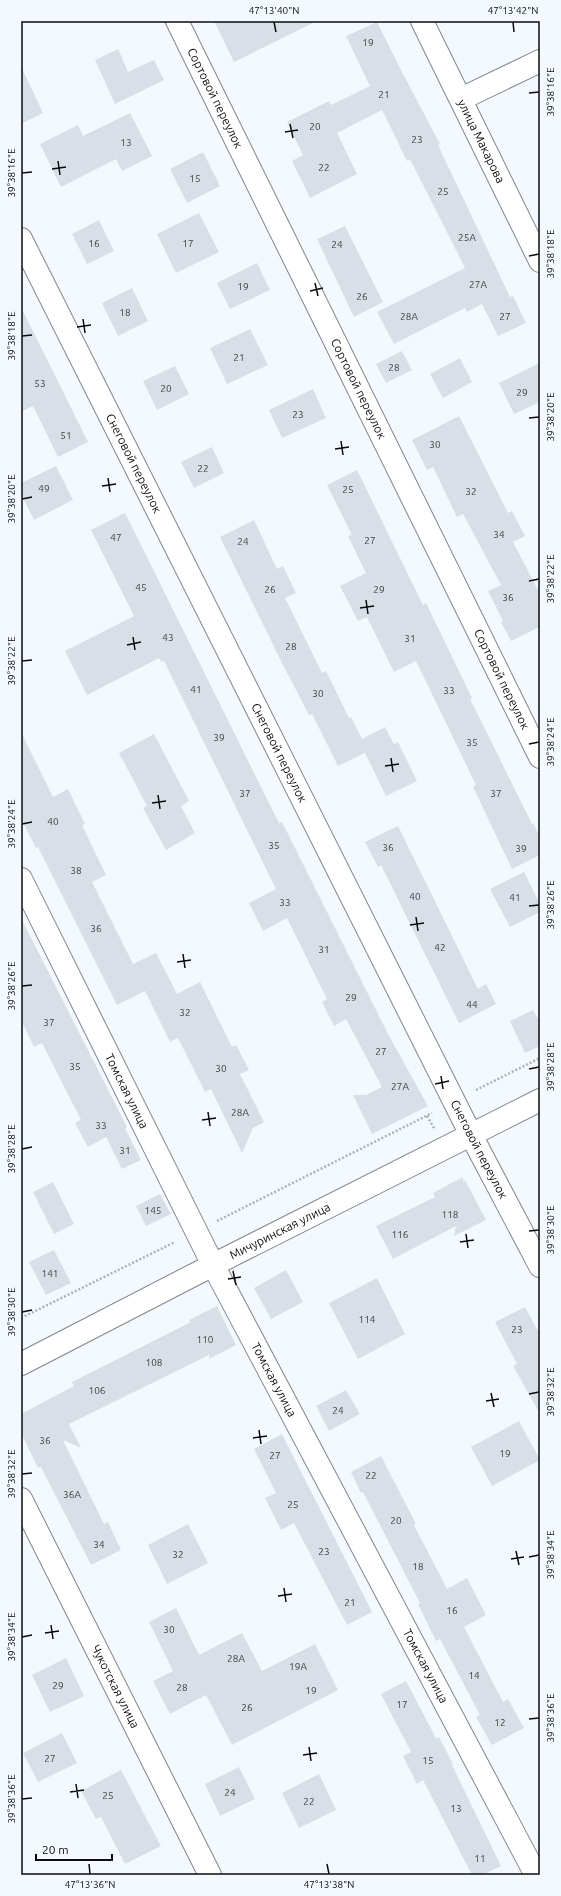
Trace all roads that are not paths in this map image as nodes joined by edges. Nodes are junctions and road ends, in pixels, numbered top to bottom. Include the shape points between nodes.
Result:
1 (177, 21) edge
2 (422, 21) edge
3 (540, 61) edge
4 (461, 99) junction
5 (21, 239) edge
6 (540, 262) edge
7 (540, 757) edge
8 (21, 879) edge
9 (540, 1100) edge
10 (471, 1135) junction
11 (213, 1264) junction
12 (540, 1266) edge
13 (21, 1364) edge
14 (21, 1499) edge
15 (210, 1875) edge
16 (536, 1875) edge

1 - 7 street, Сортовой переулок
2 - 4 street, улица Макарова
3 - 4 street
4 - 6 street, улица Макарова
5 - 10 street, Снеговой переулок
8 - 11 street, Томская улица
9 - 10 street, Мичуринская улица
10 - 11 street, Мичуринская улица
10 - 12 street, Снеговой переулок
11 - 13 street, Мичуринская улица
11 - 16 street, Томская улица
14 - 15 street, Чукотская улица

